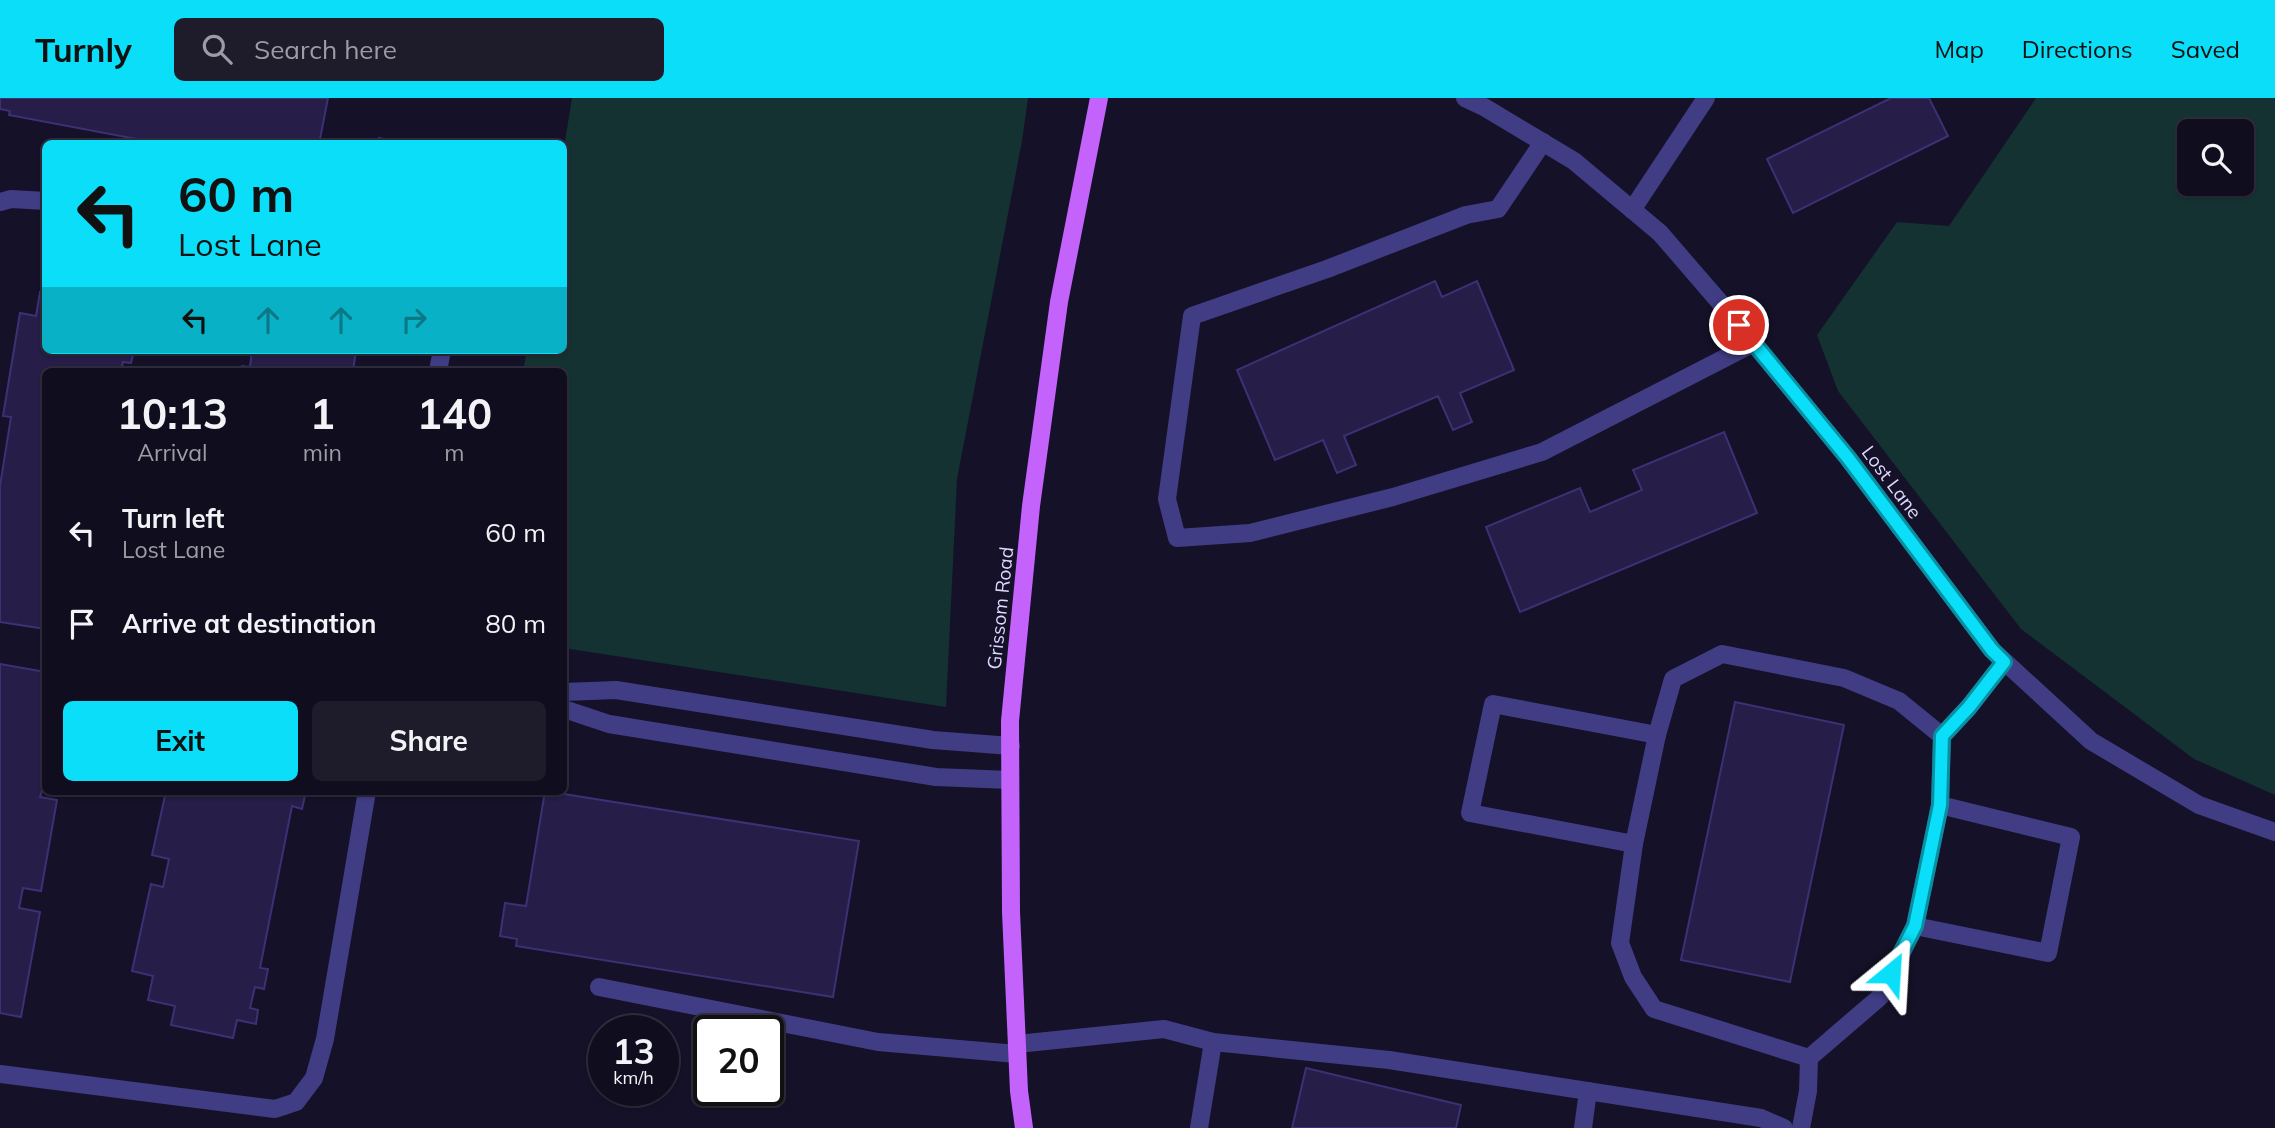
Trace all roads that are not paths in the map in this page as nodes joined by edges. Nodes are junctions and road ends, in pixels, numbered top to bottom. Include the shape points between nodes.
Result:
1 (1099, 98) edge
2 (1465, 98) edge
3 (1706, 98) edge
4 (1543, 142) junction
5 (42, 201) edge
6 (0, 202) edge
7 (1632, 210) junction
8 (1754, 343) junction
9 (2004, 662) junction
10 (567, 692) edge
11 (567, 710) edge
12 (1657, 735) junction
13 (1942, 736) junction
14 (1011, 746) junction
15 (1010, 780) junction
16 (366, 795) edge
17 (1940, 805) junction
18 (2275, 832) edge
19 (1634, 844) junction
20 (1915, 926) junction
21 (599, 987) dead end
22 (1213, 1042) junction
23 (1017, 1049) junction
24 (1809, 1058) junction
25 (0, 1074) edge
26 (1588, 1091) junction
27 (1024, 1128) edge
28 (1199, 1128) edge
29 (1583, 1128) edge
30 (1784, 1128) edge
31 (1801, 1128) edge

1 - 14 main road, Grissom Road via 1059,302 1033,492
2 - 4 street, Lost Lane
3 - 7 street
4 - 7 street, Lost Lane via 1574,161
4 - 8 street via 1498,209 1466,215 1192,316 1167,499 1177,538 1250,533 1393,497 1542,452
5 - 6 street
7 - 8 street, Lost Lane via 1660,233
8 - 9 street, Lost Lane
9 - 13 street
9 - 18 street, Lost Lane via 2091,741 2199,805
10 - 14 street via 616,690 933,740
11 - 15 street via 609,724 936,777
12 - 13 street via 1673,678 1722,654 1844,678 1899,701
12 - 19 street
12 - 19 street via 1493,704 1481,758 1470,813
13 - 17 street
14 - 15 main road, Grissom Road
15 - 23 main road, Grissom Road
16 - 25 street via 325,1039 314,1078 296,1102 275,1109
17 - 20 street
17 - 20 street via 2071,837 2048,953
19 - 24 street via 1620,943 1633,977 1654,1009
20 - 24 street via 1880,997
21 - 23 street via 878,1042
22 - 23 street via 1164,1030
22 - 26 street via 1389,1060
22 - 28 street
23 - 27 main road, Grissom Road
24 - 31 street
26 - 29 street
26 - 30 street via 1761,1118

